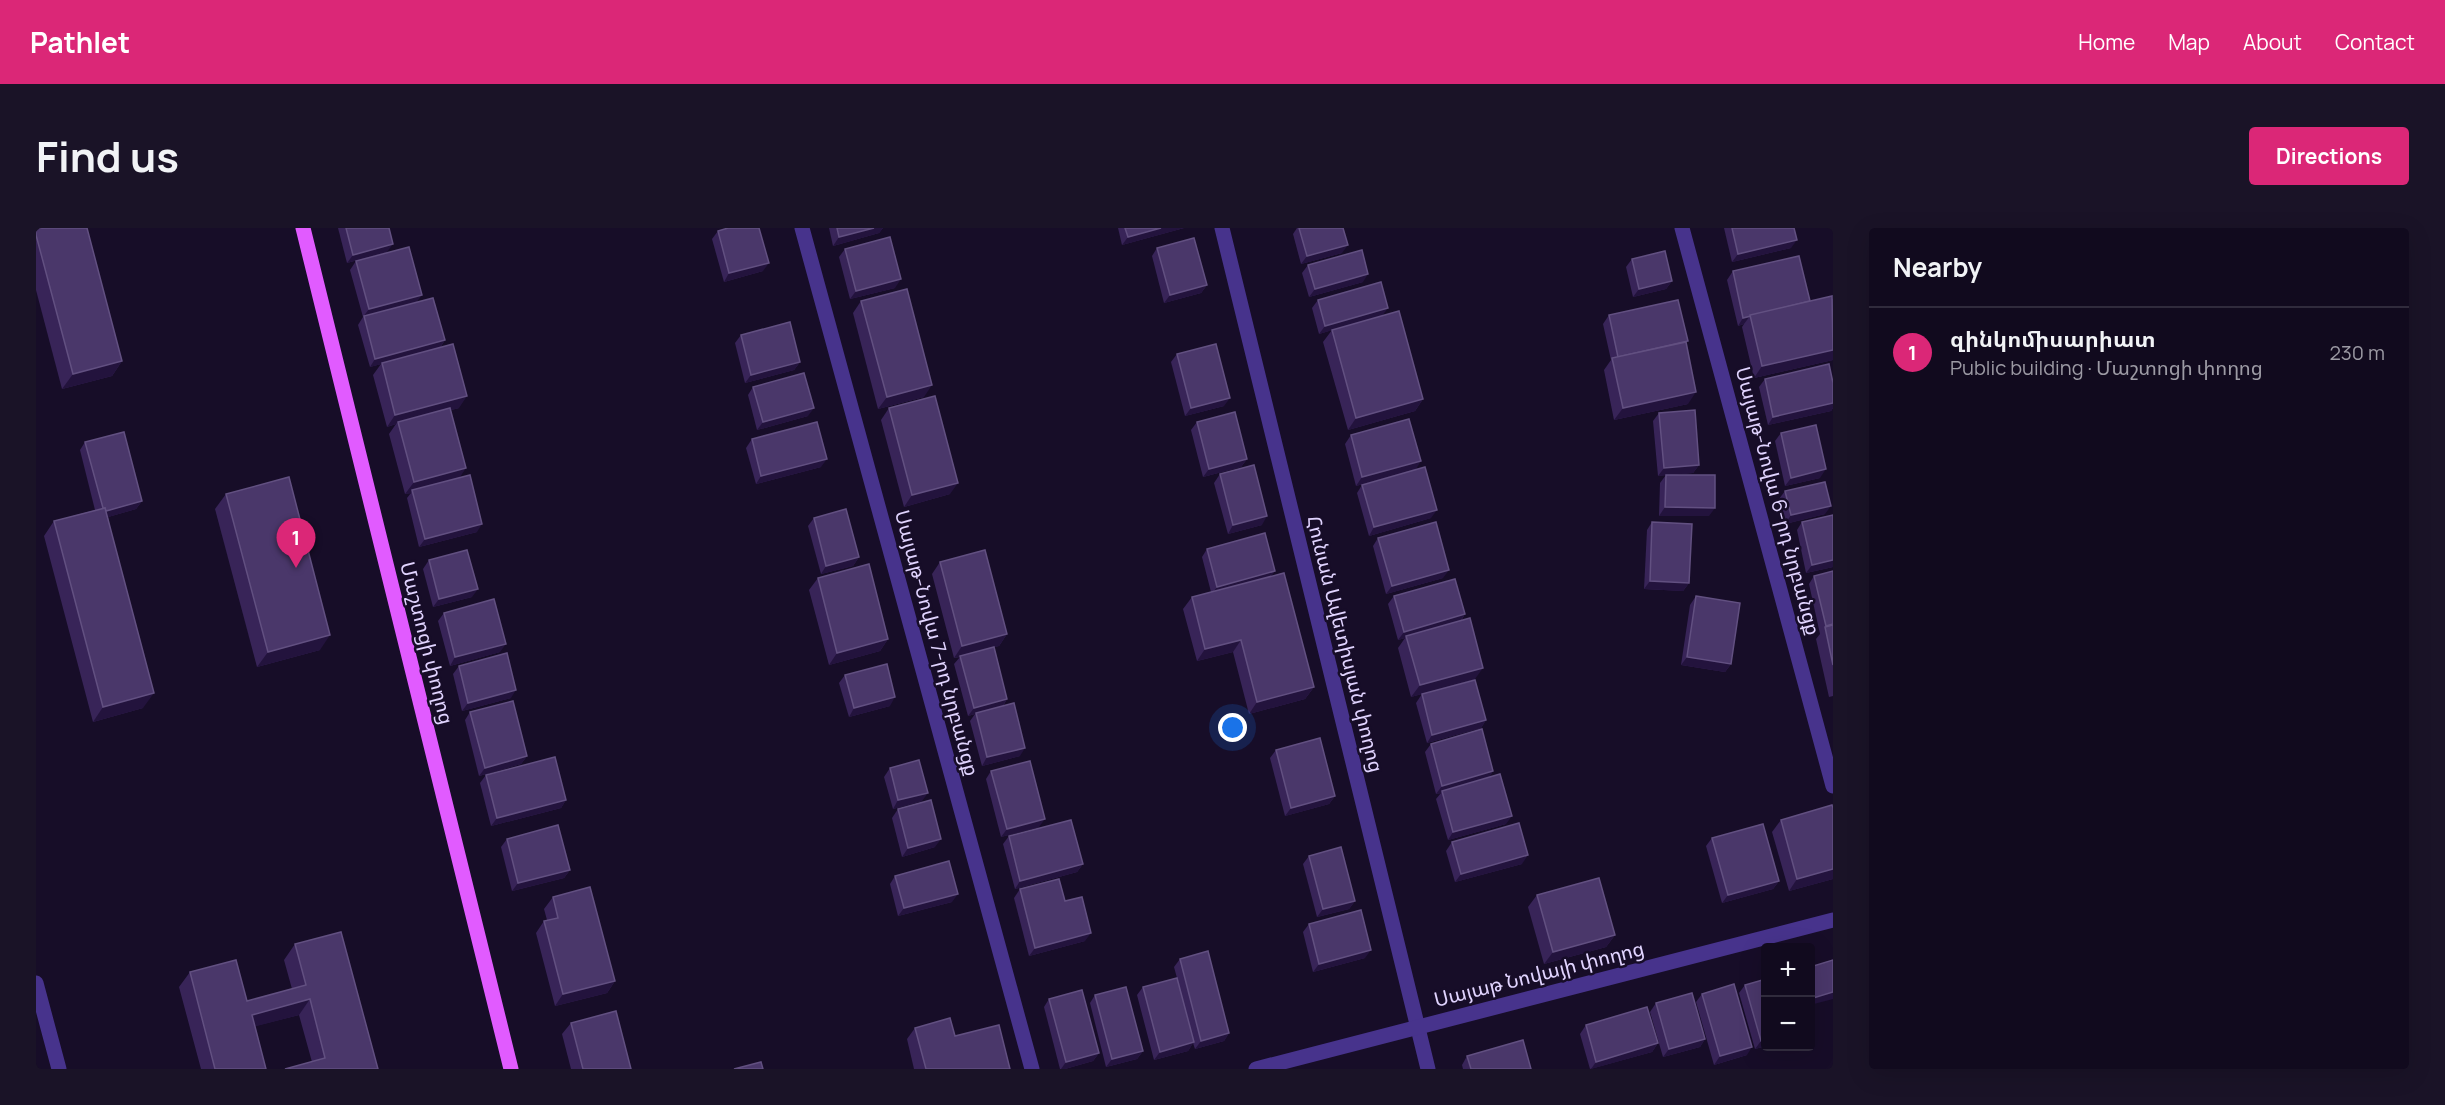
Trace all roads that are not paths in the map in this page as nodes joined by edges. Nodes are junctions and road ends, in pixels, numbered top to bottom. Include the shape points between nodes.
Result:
1 (303, 228) edge
2 (802, 228) edge
3 (1222, 228) edge
4 (1682, 228) edge
5 (1833, 786) edge
6 (1833, 920) edge
7 (36, 983) edge
8 (1418, 1027) junction
9 (59, 1069) edge
10 (511, 1069) edge
11 (1032, 1069) edge
12 (1257, 1069) edge
13 (1428, 1069) edge

1 - 10 main road, Մաշտոցի փողոց
2 - 11 street, Սայաթ-Նովա 7-րդ նրբանցք
3 - 8 street, Հունան Ավետիսյան փողոց
4 - 5 street, Սայաթ-Նովա 6-րդ նրբանցք
6 - 8 street, Սայաթ Նովայի փողոց
7 - 9 street
8 - 12 street, Սայաթ Նովայի փողոց
8 - 13 street, Հունան Ավետիսյան փողոց

